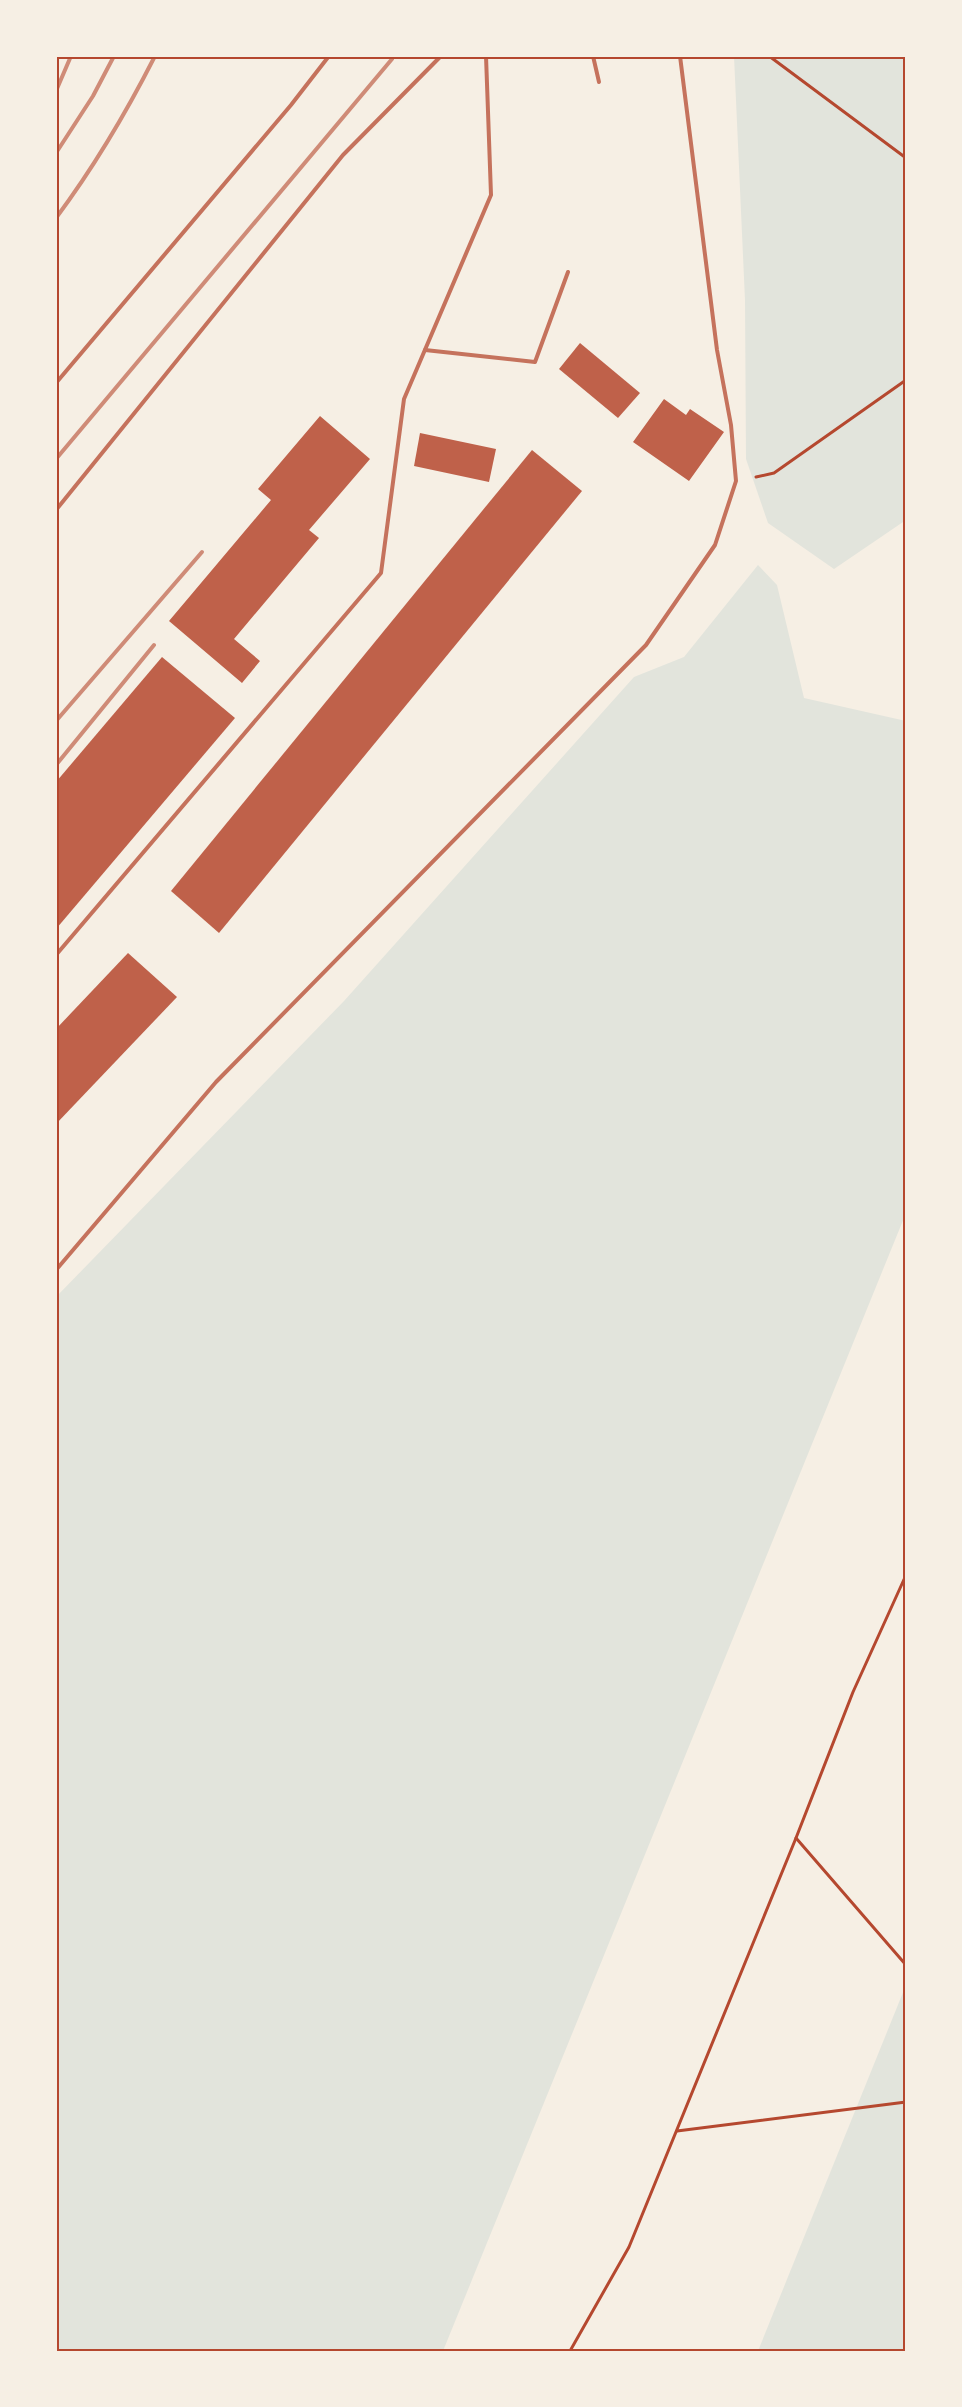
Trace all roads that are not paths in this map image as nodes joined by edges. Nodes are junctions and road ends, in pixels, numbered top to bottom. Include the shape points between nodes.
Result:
1 (329, 56) edge
2 (441, 56) edge
3 (486, 56) edge
4 (593, 56) edge
5 (680, 56) edge
6 (599, 82) dead end
7 (568, 272) dead end
8 (425, 350) junction
9 (56, 383) edge
10 (56, 510) edge
11 (56, 955) edge
12 (56, 1270) edge

1 - 9 lane via 285,113
2 - 10 lane via 344,155
3 - 8 lane via 491,195
4 - 6 lane
5 - 12 lane via 736,481 715,544 646,645 216,1082
7 - 8 lane via 535,362
8 - 11 lane via 404,399 382,573

